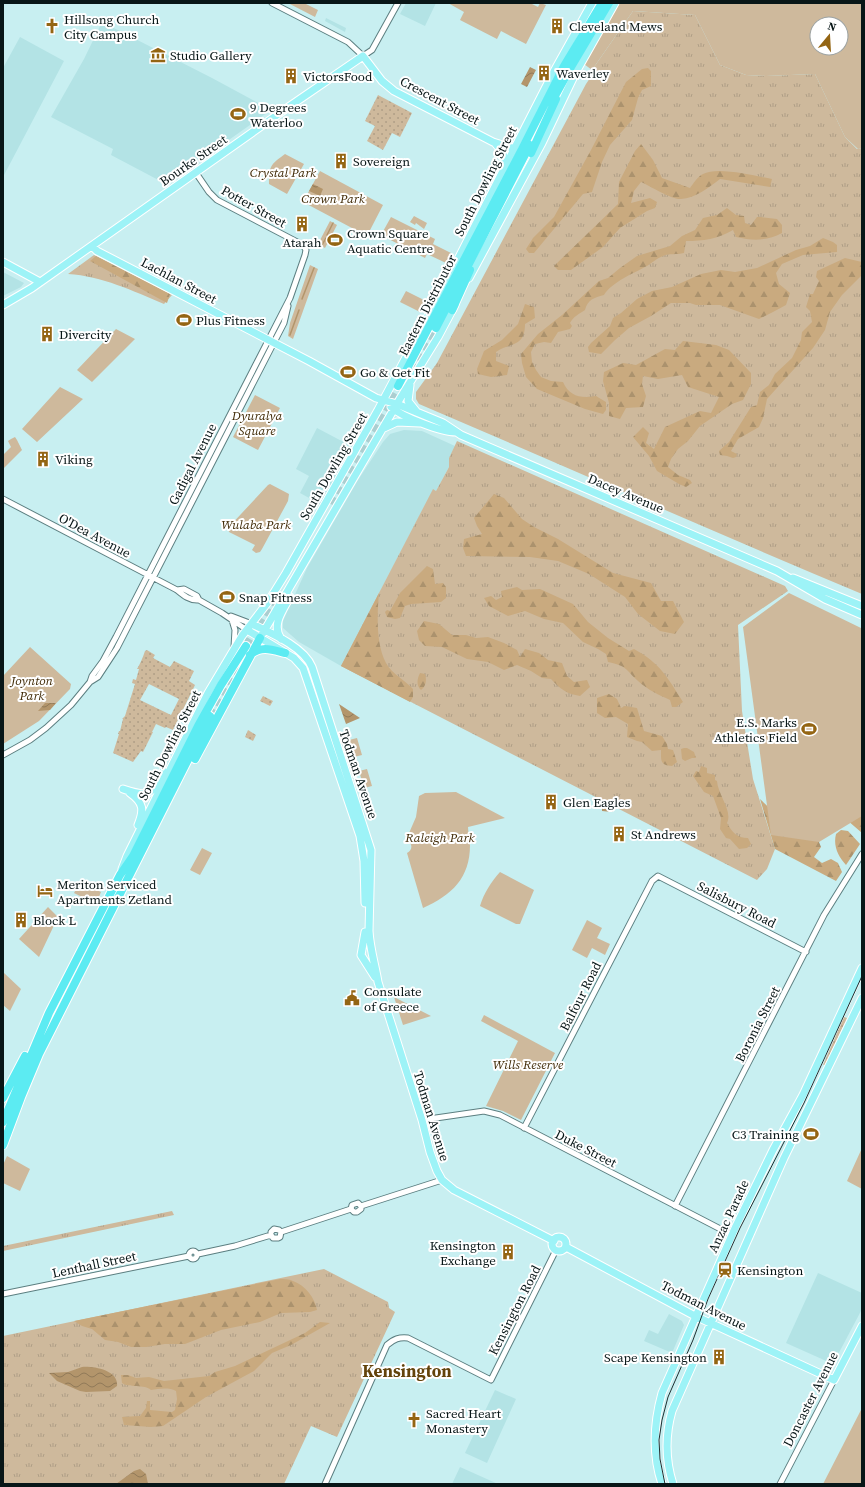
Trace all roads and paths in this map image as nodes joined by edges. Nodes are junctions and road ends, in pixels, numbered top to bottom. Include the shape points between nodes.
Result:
1 (272, 3) edge
2 (398, 3) edge
3 (592, 3) edge
4 (602, 3) edge
5 (609, 3) edge
6 (615, 3) edge
7 (363, 56) junction
8 (571, 67) junction
9 (494, 142) junction
10 (515, 149) junction
11 (506, 166) junction
12 (196, 173) junction
13 (92, 246) junction
14 (306, 252) joint
15 (3, 262) edge
16 (40, 282) junction
17 (3, 305) edge
18 (452, 310) junction
19 (436, 328) tunnel mouth
20 (271, 342) junction
21 (411, 381) junction
22 (398, 386) tunnel mouth
23 (384, 400) junction
24 (395, 407) junction
25 (418, 413) junction
26 (424, 423) junction
27 (384, 428) junction
28 (457, 432) junction
29 (3, 499) edge
30 (298, 574) junction
31 (785, 575) junction
32 (150, 577) junction
33 (862, 606) edge
34 (222, 613) junction
35 (862, 615) edge
36 (231, 619) junction
37 (252, 624) junction
38 (247, 630) junction
39 (265, 630) junction
40 (260, 638) junction
41 (281, 640) junction
42 (246, 646) tunnel mouth
43 (233, 650) junction
44 (285, 653) junction
45 (250, 656) junction
46 (210, 716) tunnel mouth
47 (181, 747) junction
48 (3, 755) edge
49 (358, 828) junction
50 (370, 846) junction
51 (862, 854) edge
52 (127, 856) junction
53 (365, 868) junction
54 (120, 875) junction
55 (658, 876) joint
56 (112, 911) junction
57 (806, 952) junction
58 (362, 953) junction
59 (373, 954) junction
60 (365, 960) junction
61 (862, 968) edge
62 (67, 980) junction
63 (378, 982) junction
64 (862, 998) edge
65 (3, 1098) edge
66 (422, 1120) junction
67 (3, 1122) edge
68 (524, 1128) junction
69 (3, 1145) edge
70 (442, 1180) junction
71 (675, 1206) junction
72 (732, 1235) junction
73 (554, 1241) junction
74 (566, 1247) junction
75 (556, 1250) junction
76 (3, 1294) edge
77 (696, 1316) junction
78 (711, 1323) junction
79 (862, 1326) edge
80 (834, 1380) junction
81 (325, 1484) edge
82 (662, 1484) edge
83 (673, 1484) edge
84 (780, 1484) edge

1 - 7 street via 348,42
2 - 7 street, Bourke Street via 372,50
3 - 10 main road, South Dowling Street
4 - 22 highway, Eastern Distributor via 564,66
5 - 8 highway, Eastern Distributor
6 - 18 main road, South Dowling Street via 576,72 542,143
7 - 9 main road, Crescent Street via 382,81 394,91
7 - 12 main road, Bourke Street
8 - 18 highway via 539,138
8 - 19 highway, Eastern Distributor
9 - 10 main road, Crescent Street
9 - 11 main road, Crescent Street via 504,153
10 - 11 main road, South Dowling Street
11 - 23 main road, South Dowling Street
12 - 13 main road, Bourke Street
12 - 14 street, Potter Street via 217,200 301,244
13 - 16 main road, Bourke Street
13 - 20 main road, Lachlan Street via 97,251
14 - 20 street, Gadigal Avenue
15 - 16 main road
16 - 17 main road, Bourke Street
18 - 21 main road, South Dowling Street
20 - 23 main road, Lachlan Street
20 - 32 street, Gadigal Avenue
21 - 24 main road, South Dowling Street
21 - 25 main road via 408,401
23 - 24 main road, Dacey Avenue
23 - 37 main road, South Dowling Street via 286,574
24 - 25 main road, Dacey Avenue
24 - 26 main road, Dacey Avenue
24 - 27 main road, South Dowling Street
25 - 28 main road, Dacey Avenue
26 - 27 main road via 397,422
26 - 28 main road, Dacey Avenue via 440,430
27 - 30 main road, South Dowling Street
28 - 31 main road, Dacey Avenue
29 - 32 street, O'Dea Avenue
30 - 39 main road, South Dowling Street
30 - 41 main road via 278,622
31 - 33 main road, Dacey Avenue
31 - 35 main road, Dacey Avenue via 825,599
32 - 34 street, O'Dea Avenue via 197,596 199,600
32 - 48 street, Gadigal Avenue via 90,682 46,728
34 - 36 street, O'Dea Avenue
34 - 37 street, O'Dea Avenue
36 - 38 street, O'Dea Avenue
36 - 43 street via 235,632
37 - 38 main road, South Dowling Street
37 - 39 main road, Todman Avenue
38 - 40 main road, Todman Avenue
38 - 43 main road, South Dowling Street
39 - 40 main road, South Dowling Street
39 - 41 main road, Todman Avenue
40 - 44 main road, Todman Avenue
40 - 45 highway
41 - 50 main road, Todman Avenue via 302,652 310,663
42 - 54 highway via 206,710 133,856
43 - 47 main road, South Dowling Street via 208,692
44 - 45 highway via 265,649
44 - 49 main road, Todman Avenue via 303,668
45 - 56 highway via 149,848
46 - 56 highway
47 - 52 main road, South Dowling Street
47 - 52 main road via 172,755 151,792 141,794 123,789 138,800 142,809
49 - 50 main road
49 - 53 main road, Todman Avenue
50 - 53 main road via 367,850
50 - 59 main road, Todman Avenue via 372,860 369,931
51 - 57 street, Boronia Street via 836,895
52 - 54 main road, South Dowling Street
53 - 58 main road, Todman Avenue via 365,935
54 - 62 highway, South Dowling Street
55 - 57 street, Salisbury Road
55 - 68 street, Balfour Road via 652,881
56 - 69 highway via 39,1054
57 - 71 street, Boronia Street
58 - 59 main road via 367,949
58 - 60 main road
59 - 60 main road via 371,960
59 - 63 main road, Todman Avenue
60 - 63 main road, Todman Avenue
61 - 72 main road, Anzac Parade via 803,1095
62 - 65 highway
62 - 67 highway, South Dowling Street via 35,1044
63 - 66 main road, Todman Avenue
64 - 78 main road via 784,1158
66 - 68 street, Duke Street via 484,1111 500,1115
66 - 70 main road, Todman Avenue via 430,1152
68 - 71 street, Duke Street
70 - 73 main road, Todman Avenue via 459,1193
70 - 76 street, Lenthall Street via 361,1206 355,1203 351,1209 281,1232 274,1229 271,1235 235,1246 198,1254 193,1250 189,1256
71 - 72 street, Duke Street
72 - 77 main road, Anzac Parade
73 - 74 main road via 556,1238 562,1238 566,1241
73 - 75 main road via 553,1247
74 - 75 main road
74 - 77 main road, Todman Avenue
75 - 81 street, Kensington Road via 491,1380 408,1338 397,1338 392,1341 384,1351
77 - 78 main road, Todman Avenue
77 - 82 main road, Anzac Parade via 662,1392 657,1414 656,1462
78 - 80 main road, Todman Avenue
78 - 83 main road via 676,1399 668,1424 667,1456
79 - 80 main road, Doncaster Avenue
80 - 84 street, Doncaster Avenue

